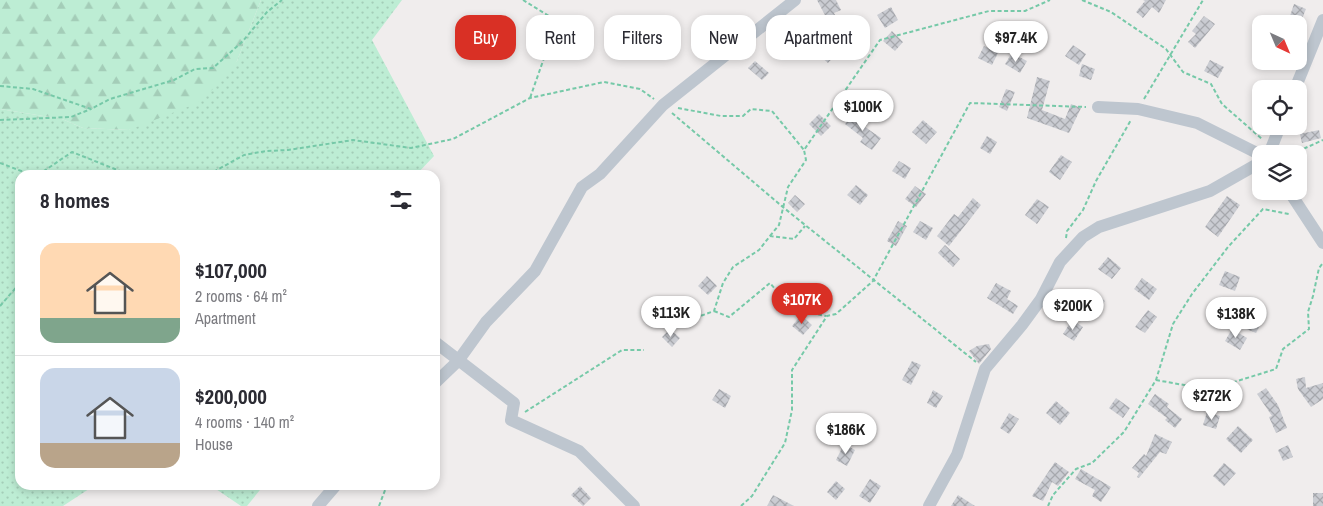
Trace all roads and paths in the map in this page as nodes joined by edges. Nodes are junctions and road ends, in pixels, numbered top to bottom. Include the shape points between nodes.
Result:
1 (282, 0) edge
2 (523, 0) edge
3 (795, 0) edge
4 (1050, 0) edge
5 (1082, 0) edge
6 (1202, 0) edge
7 (1323, 20) edge
8 (1172, 57) junction
9 (1299, 80) edge
10 (0, 86) edge
11 (530, 98) junction
12 (663, 105) junction
13 (1098, 107) joint
14 (90, 108) junction
15 (1138, 109) junction
16 (0, 120) edge
17 (1323, 140) edge
18 (1264, 145) edge
19 (1252, 146) edge
20 (1307, 147) edge
21 (804, 150) junction
22 (0, 163) edge
23 (1252, 167) edge
24 (19, 170) edge
25 (45, 170) edge
26 (113, 170) edge
27 (217, 170) edge
28 (1295, 200) edge
29 (784, 208) junction
30 (1308, 220) junction
31 (805, 226) junction
32 (770, 236) junction
33 (1066, 239) dead end
34 (1323, 243) edge
35 (1323, 263) edge
36 (873, 281) junction
37 (15, 289) edge
38 (0, 306) edge
39 (714, 312) junction
40 (827, 316) junction
41 (695, 318) dead end
42 (440, 346) edge
43 (644, 350) dead end
44 (458, 360) junction
45 (985, 369) junction
46 (440, 378) edge
47 (1156, 380) junction
48 (511, 420) junction
49 (332, 490) edge
50 (385, 490) edge
51 (318, 506) edge
52 (379, 506) edge
53 (634, 506) edge
54 (741, 506) edge
55 (929, 506) edge
56 (1048, 506) edge

1 - 14 path via 213,68 195,70
2 - 11 path via 557,20
3 - 12 street
4 - 21 path via 1026,11 989,11 880,40
5 - 8 path via 1112,12 1166,49
6 - 8 path
7 - 9 street
8 - 15 path
8 - 18 path via 1182,72 1211,84 1222,104 1262,138
10 - 14 path via 34,89
11 - 12 path via 604,82 640,89
11 - 27 path via 453,139 411,148 353,140 266,151 244,156
12 - 21 path via 721,116 743,116 751,109 772,111
12 - 29 path
12 - 44 street via 600,174 582,186 535,271 486,322
13 - 15 street
13 - 36 path via 970,103
14 - 16 path via 71,117
15 - 19 street via 1197,123
15 - 33 path via 1083,210 1067,231
17 - 20 path
21 - 29 path via 806,160 788,186
22 - 24 path
23 - 45 street via 1210,191 1099,227 1083,237 1060,262 1041,299
25 - 26 path via 72,152
28 - 30 street
29 - 31 path
29 - 32 path via 779,225
30 - 34 street
30 - 47 path via 1263,209 1228,247 1172,324
31 - 32 path via 794,239
31 - 36 path
32 - 39 path via 759,250 733,267 722,283
35 - 47 path via 1308,312 1309,329 1283,349 1276,369 1221,386 1195,387
36 - 40 path via 836,314
36 - 45 path
37 - 38 path
39 - 40 path via 729,317 770,283 792,309
39 - 41 path
40 - 54 path via 792,370 792,410 785,443 752,496
42 - 44 street
43 - 48 path via 622,350
44 - 46 street
44 - 48 street via 514,403
45 - 55 street via 957,455
47 - 56 path via 1124,432 1092,463 1076,469
48 - 53 street via 579,451
49 - 51 street
50 - 52 path

